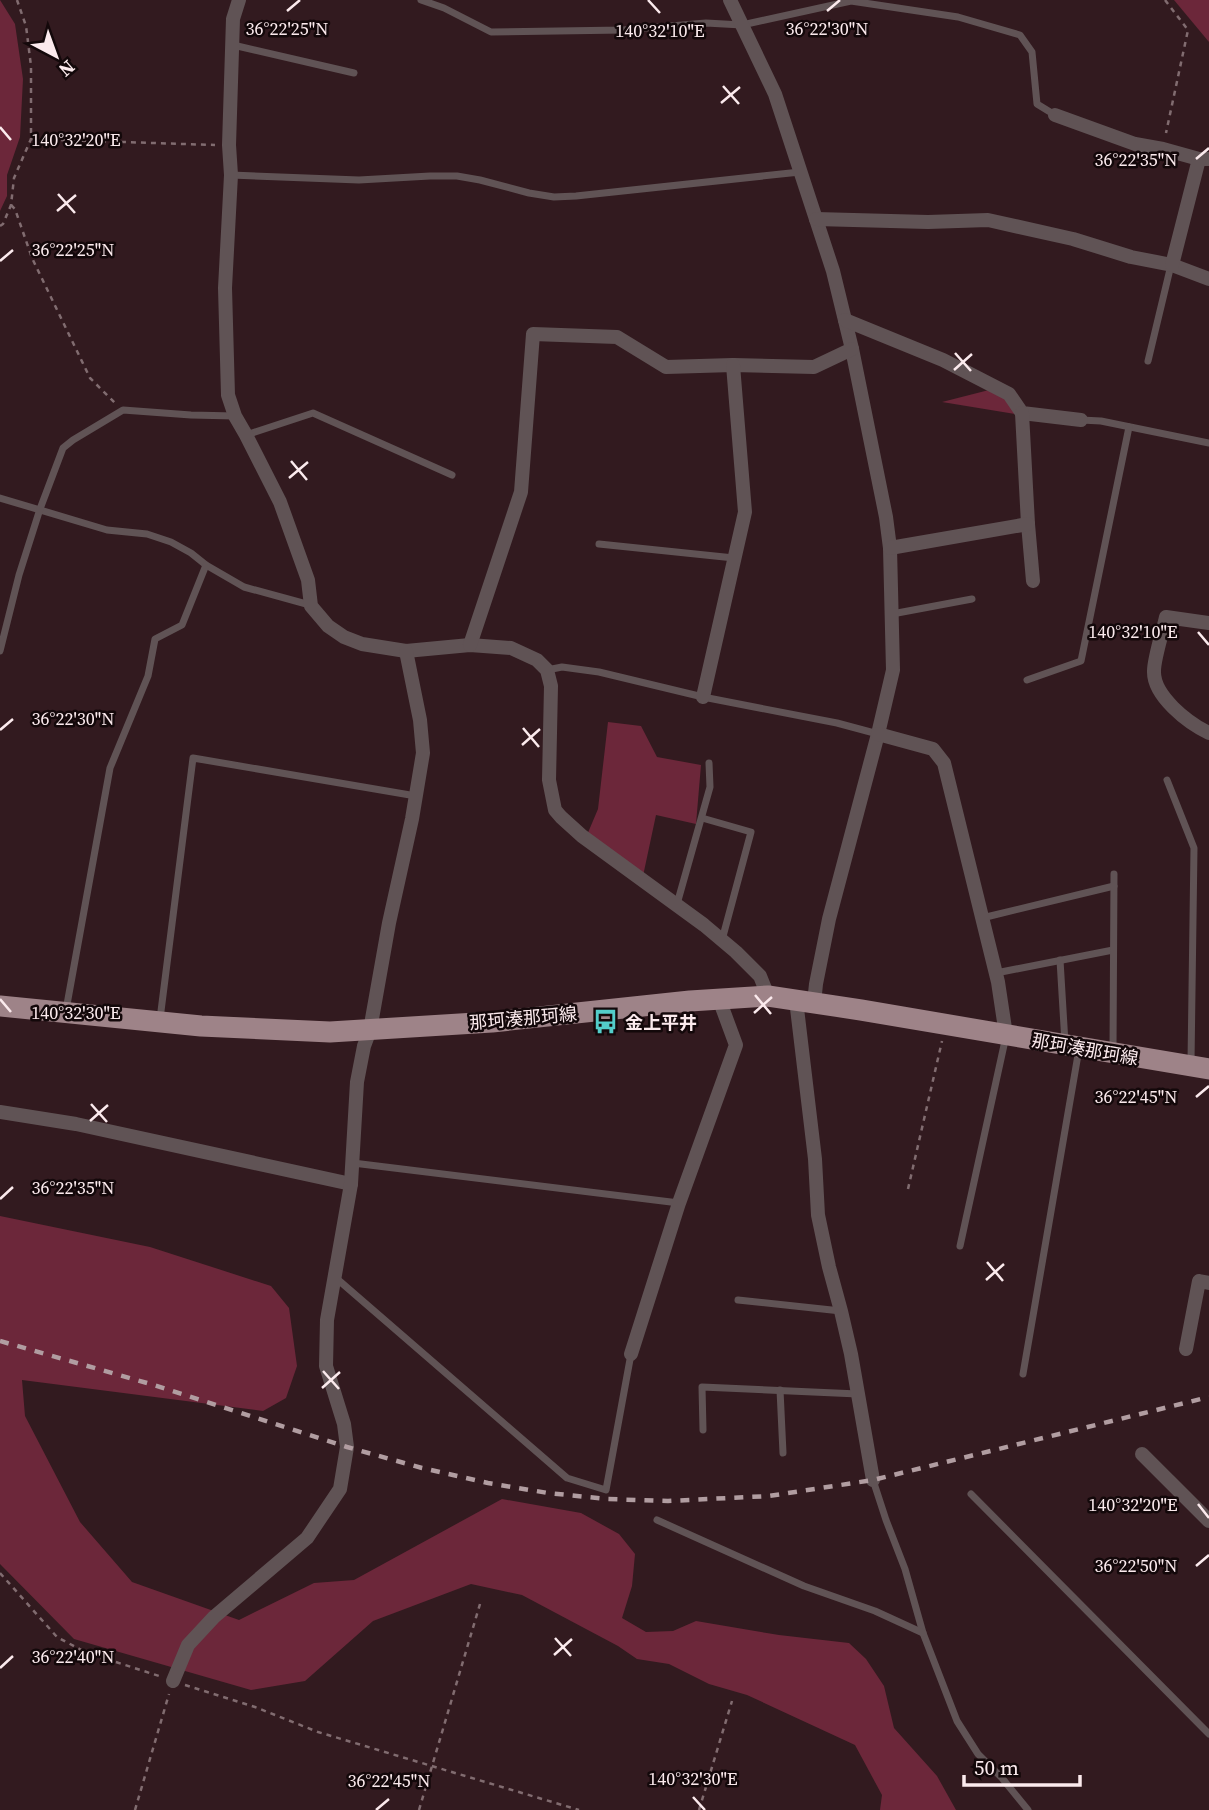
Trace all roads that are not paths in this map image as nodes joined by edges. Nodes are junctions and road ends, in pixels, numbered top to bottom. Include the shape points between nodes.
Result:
1 (239, 0) edge
2 (421, 0) edge
3 (730, 0) edge
4 (444, 4) edge
5 (742, 24) junction
6 (232, 45) junction
7 (354, 73) dead end
8 (1055, 115) joint
9 (1204, 159) edge
10 (801, 173) junction
11 (231, 175) junction
12 (816, 219) junction
13 (1171, 265) junction
14 (1209, 279) edge
15 (845, 320) junction
16 (852, 349) junction
17 (1148, 361) dead end
18 (733, 365) junction
19 (1022, 413) junction
20 (234, 416) junction
21 (1081, 419) joint
22 (1129, 427) junction
23 (246, 435) junction
24 (1209, 443) edge
25 (452, 475) dead end
26 (0, 498) edge
27 (40, 509) junction
28 (1028, 524) junction
29 (599, 544) dead end
30 (890, 548) junction
31 (735, 558) junction
32 (206, 565) junction
33 (1033, 581) dead end
34 (972, 599) dead end
35 (311, 606) junction
36 (892, 614) junction
37 (1209, 623) edge
38 (470, 645) junction
39 (0, 651) edge
40 (406, 651) junction
41 (547, 670) junction
42 (1027, 680) dead end
43 (703, 697) junction
44 (1209, 733) edge
45 (878, 734) junction
46 (709, 763) dead end
47 (1167, 780) dead end
48 (416, 796) junction
49 (702, 818) junction
50 (1114, 874) dead end
51 (1114, 886) junction
52 (677, 905) junction
53 (982, 918) junction
54 (722, 940) junction
55 (1113, 950) junction
56 (1060, 960) junction
57 (996, 973) junction
58 (768, 996) junction
59 (719, 999) junction
60 (805, 1001) junction
61 (0, 1006) edge
62 (66, 1013) junction
63 (160, 1022) junction
64 (370, 1030) junction
65 (1006, 1035) junction
66 (1072, 1047) junction
67 (1112, 1053) junction
68 (1200, 1068) edge
69 (0, 1112) edge
70 (352, 1163) junction
71 (351, 1184) junction
72 (679, 1203) junction
73 (960, 1246) dead end
74 (336, 1278) junction
75 (1209, 1283) edge
76 (738, 1300) dead end
77 (841, 1311) junction
78 (1186, 1349) dead end
79 (631, 1354) joint
80 (1023, 1374) dead end
81 (779, 1390) junction
82 (858, 1394) junction
83 (703, 1430) dead end
84 (783, 1453) dead end
85 (1142, 1454) dead end
86 (873, 1480) joint
87 (971, 1494) dead end
88 (657, 1520) dead end
89 (1209, 1521) edge
90 (923, 1633) junction
91 (173, 1681) road end
92 (1209, 1734) edge
93 (1028, 1810) edge

1 - 6 street
2 - 4 lane
3 - 5 street
4 - 5 lane via 491,32
5 - 8 lane via 851,1 958,17 1020,35 1032,52 1037,104
5 - 10 street via 775,94
6 - 7 lane
6 - 11 street
8 - 9 street via 1135,144
9 - 13 street
10 - 11 lane via 554,197 457,176 359,180
10 - 12 street
11 - 20 street via 225,288 228,395
12 - 13 street via 988,220
12 - 15 street
13 - 14 street
13 - 17 lane
15 - 16 street
15 - 19 street via 943,360 1009,394
16 - 18 street via 814,367
16 - 30 street
18 - 31 street via 745,512
18 - 38 street via 666,368 617,337 533,334 521,492
19 - 21 street
19 - 28 street
20 - 23 street
20 - 27 lane via 123,410 64,448
21 - 22 lane
22 - 24 lane
22 - 42 lane via 1081,661
23 - 25 lane via 313,413
23 - 35 street via 280,502 308,580
26 - 27 lane
27 - 32 lane via 107,530 171,542
27 - 39 lane
28 - 30 street
28 - 33 street
29 - 31 lane
30 - 36 street
31 - 43 street
32 - 35 lane via 244,587
32 - 62 lane via 182,625 155,639 148,676 110,768
34 - 36 lane
35 - 40 street via 344,637
36 - 45 street via 893,670
37 - 44 street via 1166,617 1153,672 1161,696 1195,727
38 - 40 street
38 - 41 street via 511,648
40 - 48 street via 423,753
41 - 43 lane via 562,667 599,672
41 - 52 street via 552,708 549,780 555,810 582,836
43 - 45 lane
45 - 53 street via 933,749 944,763
45 - 60 street via 816,984
46 - 49 lane via 710,788
47 - 68 lane via 1194,848
48 - 63 lane via 193,758
48 - 64 street
49 - 52 lane
49 - 54 lane via 751,832
50 - 51 lane
51 - 53 lane
51 - 55 lane
52 - 54 street
53 - 57 street
54 - 58 street via 760,976
55 - 56 lane
55 - 67 lane
56 - 57 lane
56 - 66 lane
57 - 65 street
58 - 59 main road, 那珂湊那珂線
58 - 60 main road, 那珂湊那珂線
59 - 64 main road, 那珂湊那珂線
59 - 72 street via 736,1045
60 - 65 main road, 那珂湊那珂線
60 - 77 street via 818,1215
61 - 62 main road, 那珂湊那珂線
62 - 63 main road, 那珂湊那珂線
63 - 64 main road, 那珂湊那珂線 via 248,1029
64 - 70 street via 358,1082
65 - 66 main road, 那珂湊那珂線
65 - 73 lane
66 - 67 main road, 那珂湊那珂線
66 - 80 lane
67 - 68 main road, 那珂湊那珂線
69 - 71 street via 76,1124
70 - 71 street
70 - 72 lane
71 - 74 street
72 - 79 street
74 - 79 lane via 568,1478 606,1490
74 - 91 street via 327,1321 326,1366 347,1447 340,1489 307,1538 188,1645
75 - 78 street via 1199,1281
76 - 77 lane
77 - 82 street
81 - 82 lane
81 - 83 lane via 702,1387
81 - 84 lane
82 - 86 street
85 - 89 street
86 - 90 lane
87 - 92 lane
88 - 90 lane
90 - 93 lane via 957,1721 978,1754

